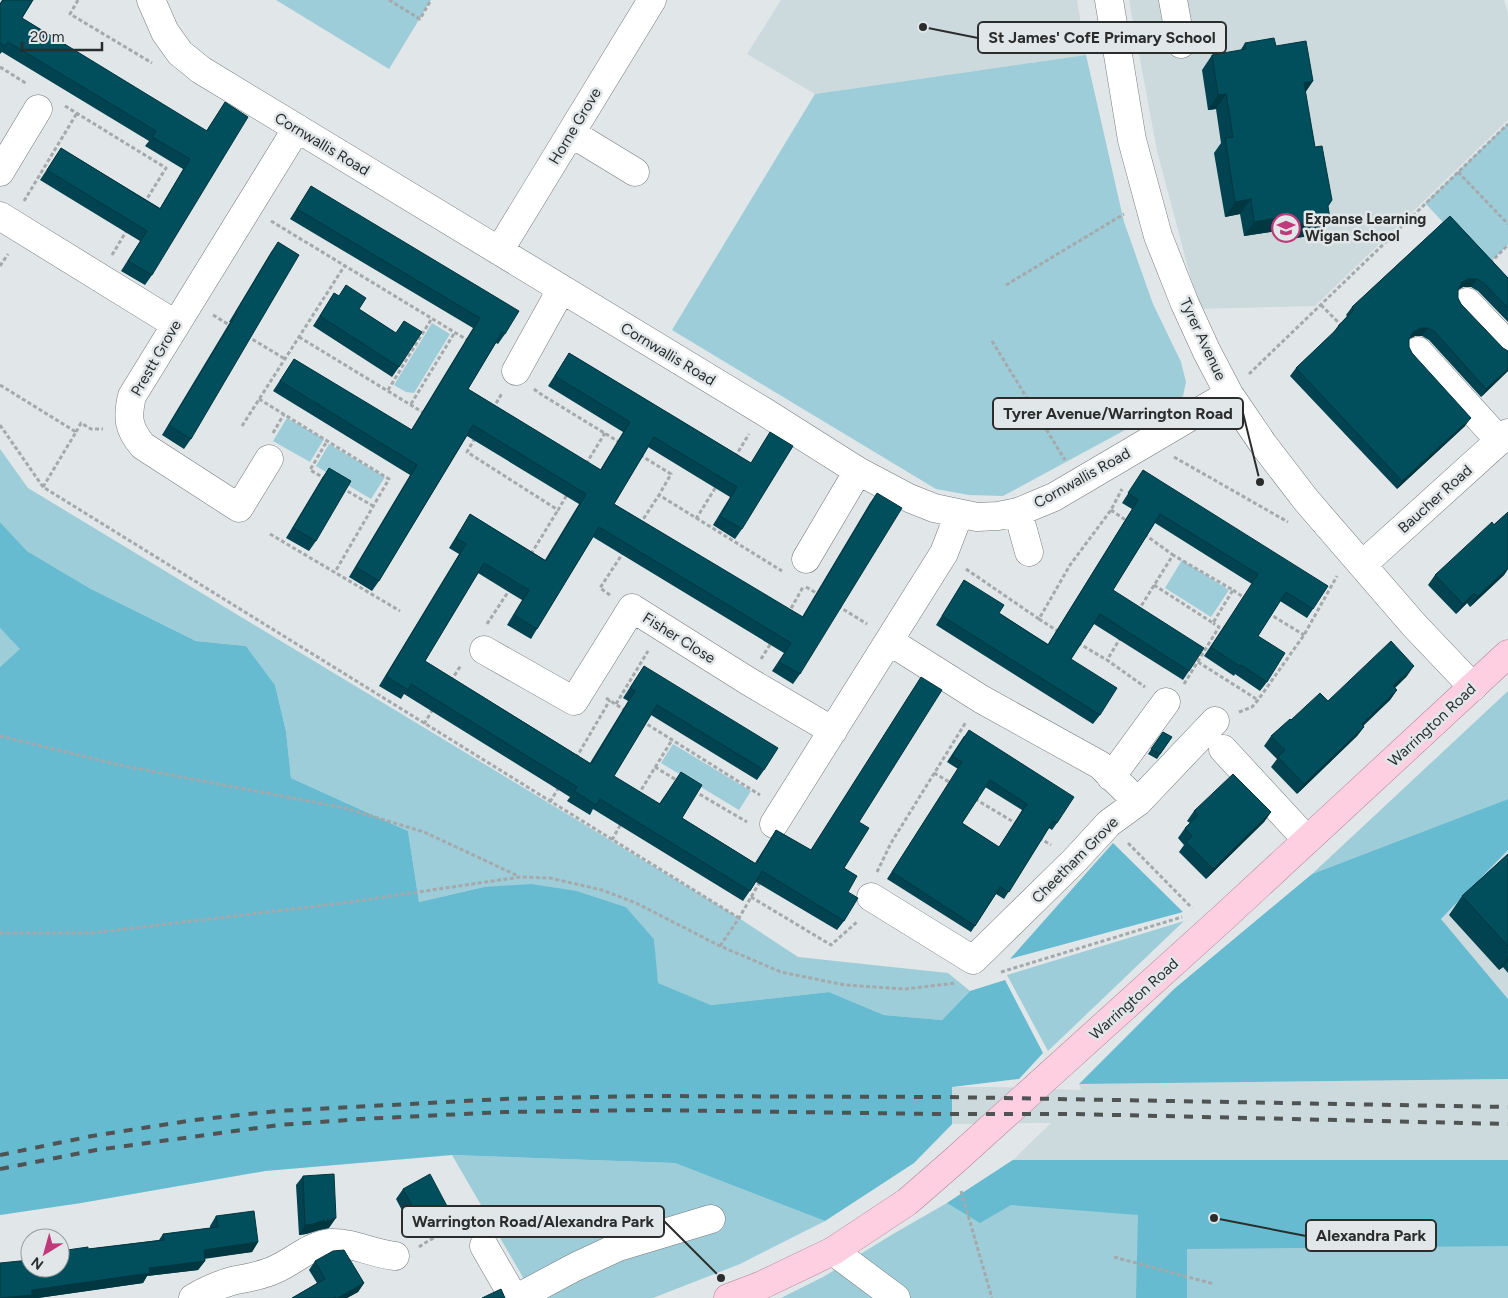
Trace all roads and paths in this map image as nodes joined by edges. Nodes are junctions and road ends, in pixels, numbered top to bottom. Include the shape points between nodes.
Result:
1 (78, 0) edge
2 (151, 0) edge
3 (389, 0) edge
4 (431, 0) edge
5 (652, 0) edge
6 (1108, 0) edge
7 (1173, 0) edge
8 (1181, 44) dead end
9 (0, 67) edge
10 (159, 68) dead end
11 (43, 100) junction
12 (77, 113) junction
13 (1508, 124) edge
14 (297, 128) junction
15 (571, 133) junction
16 (0, 172) edge
17 (635, 172) dead end
18 (1458, 172) junction
19 (1148, 200) junction
20 (248, 207) junction
21 (140, 210) edge
22 (6, 220) edge
23 (1508, 224) edge
24 (129, 226) edge
25 (499, 251) junction
26 (346, 265) junction
27 (98, 276) junction
28 (1006, 284) dead end
29 (561, 290) junction
30 (190, 301) junction
31 (1467, 302) dead end
32 (1321, 305) junction
33 (432, 318) junction
34 (175, 324) junction
35 (237, 330) edge
36 (455, 332) junction
37 (1347, 332) edge
38 (245, 335) edge
39 (299, 336) junction
40 (469, 341) edge
41 (992, 341) dead end
42 (1508, 345) edge
43 (1418, 351) dead end
44 (285, 359) junction
45 (516, 371) junction
46 (0, 385) edge
47 (388, 390) junction
48 (1229, 394) junction
49 (259, 399) junction
50 (411, 404) junction
51 (763, 411) junction
52 (491, 412) edge
53 (284, 414) junction
54 (426, 414) edge
55 (0, 425) edge
56 (242, 426) dead end
57 (604, 433) junction
58 (476, 436) edge
59 (1504, 437) edge
60 (464, 439) edge
61 (328, 441) junction
62 (1148, 442) junction
63 (472, 444) junction
64 (621, 444) edge
65 (270, 447) joint
66 (638, 454) edge
67 (733, 461) edge
68 (584, 467) edge
69 (858, 471) junction
70 (334, 483) edge
71 (1078, 483) junction
72 (718, 484) edge
73 (43, 487) junction
74 (342, 488) edge
75 (568, 493) edge
76 (658, 495) junction
77 (373, 506) junction
78 (558, 510) junction
79 (1111, 510) dead end
80 (1018, 512) junction
81 (959, 514) junction
82 (696, 519) junction
83 (1294, 526) dead end
84 (1134, 527) edge
85 (637, 529) edge
86 (1142, 532) edge
87 (270, 534) dead end
88 (627, 546) edge
89 (1029, 552) dead end
90 (1173, 555) junction
91 (528, 559) edge
92 (1362, 565) junction
93 (797, 567) joint
94 (335, 572) junction
95 (514, 582) edge
96 (1154, 585) junction
97 (1233, 590) junction
98 (821, 596) edge
99 (1249, 600) edge
100 (835, 604) edge
101 (632, 608) junction
102 (1264, 610) edge
103 (400, 611) dead end
104 (786, 617) edge
105 (1133, 619) edge
106 (1040, 620) dead end
107 (1213, 623) junction
108 (663, 627) junction
109 (1065, 635) edge
110 (1122, 635) edge
111 (1304, 635) junction
112 (890, 639) junction
113 (1073, 640) edge
114 (772, 641) edge
115 (478, 646) junction
116 (1507, 656) edge
117 (1107, 660) junction
118 (1198, 662) junction
119 (748, 681) junction
120 (449, 684) edge
121 (584, 686) junction
122 (1473, 687) junction
123 (981, 699) junction
124 (610, 700) junction
125 (1258, 700) junction
126 (1166, 702) junction
127 (616, 704) junction
128 (434, 708) edge
129 (632, 714) edge
130 (640, 720) edge
131 (1214, 721) joint
132 (424, 724) junction
133 (833, 731) junction
134 (0, 736) edge
135 (672, 740) junction
136 (1223, 749) dead end
137 (575, 759) edge
138 (655, 767) junction
139 (934, 773) junction
140 (1111, 777) junction
141 (679, 782) edge
142 (560, 785) edge
143 (688, 786) edge
144 (959, 788) edge
145 (975, 798) edge
146 (636, 799) edge
147 (550, 802) junction
148 (1138, 802) junction
149 (626, 816) edge
150 (770, 820) junction
151 (1108, 823) junction
152 (1025, 829) edge
153 (1033, 834) edge
154 (612, 840) junction
155 (1307, 840) junction
156 (1075, 860) junction
157 (764, 874) edge
158 (520, 877) junction
159 (751, 897) junction
160 (875, 899) junction
161 (1197, 913) dead end
162 (1187, 916) dead end
163 (739, 918) junction
164 (0, 933) edge
165 (720, 946) junction
166 (996, 973) dead end
167 (959, 982) dead end
168 (959, 1183) dead end
169 (711, 1218) dead end
170 (484, 1246) joint
171 (833, 1251) junction
172 (395, 1256) joint
173 (1114, 1257) dead end
174 (1214, 1284) dead end
175 (767, 1292) edge
176 (193, 1298) edge
177 (515, 1298) edge
178 (728, 1298) edge
179 (896, 1298) edge
180 (992, 1298) edge

1 - 10 path via 70,14
2 - 14 street, Cornwallis Road via 165,32 180,53 201,70
3 - 4 path via 420,19
5 - 15 street, Horne Grove
6 - 19 street, Tyrer Avenue via 1132,140
7 - 8 street
9 - 11 path
11 - 12 path
11 - 16 street
12 - 21 path via 166,168
12 - 22 path
13 - 18 path
14 - 20 street, Prestt Grove
14 - 25 street, Cornwallis Road
15 - 17 street
15 - 25 street, Horne Grove
18 - 23 path
18 - 32 path
19 - 28 path
19 - 48 street, Tyrer Avenue via 1158,236 1185,304
20 - 26 path
20 - 30 street, Prestt Grove
22 - 27 street
24 - 27 path
25 - 29 street, Cornwallis Road
26 - 33 path
26 - 39 path
27 - 34 street
29 - 45 street
29 - 51 street, Cornwallis Road
30 - 34 street, Prestt Grove
30 - 35 path
31 - 42 street
32 - 37 path
32 - 48 path
33 - 36 path
33 - 47 path
34 - 65 street, Prestt Grove via 132,396 129,418 136,438 143,446 239,508
36 - 40 path
36 - 50 path
38 - 44 path
39 - 44 path
39 - 47 path
41 - 71 path
43 - 59 street
44 - 49 path
45 - 52 path
45 - 57 path via 538,393
46 - 73 path via 76,432
47 - 50 path
48 - 62 street, Cornwallis Road
48 - 92 street, Tyrer Avenue via 1295,486
49 - 53 path
49 - 56 path
50 - 54 path
51 - 67 path
51 - 69 street, Cornwallis Road
53 - 61 path
53 - 65 path
55 - 73 path
57 - 64 path
57 - 68 path
58 - 63 path
59 - 92 street, Baucher Road
60 - 63 path
61 - 70 path via 310,470
61 - 77 path via 389,479
62 - 71 street, Cornwallis Road
62 - 83 path
63 - 78 path via 467,452
66 - 76 path via 671,474
69 - 81 street, Cornwallis Road via 909,498
69 - 93 street
71 - 80 street, Cornwallis Road
72 - 82 path
73 - 132 path
74 - 77 path
75 - 78 path
76 - 82 path
76 - 85 path
77 - 94 path
78 - 91 path
79 - 84 path
80 - 81 street, Cornwallis Road via 984,517
80 - 89 street
81 - 112 street via 944,554
82 - 93 path
86 - 90 path
87 - 94 path
88 - 101 path via 600,588
90 - 96 path
90 - 97 path
92 - 111 path via 1338,572
92 - 122 street, Tyrer Avenue
94 - 103 path
95 - 115 path
96 - 105 path
96 - 107 path
97 - 99 path
97 - 107 path
98 - 104 path via 804,585
100 - 112 path
101 - 108 street, Fisher Close
101 - 121 street, Fisher Close
102 - 111 path
106 - 109 path
107 - 118 path via 1220,628
108 - 119 street, Fisher Close
108 - 127 path
110 - 117 path
111 - 125 path
112 - 123 street
112 - 133 street
113 - 117 path
114 - 119 path
115 - 120 path
115 - 121 street, Fisher Close via 574,702
116 - 122 main road, Warrington Road
117 - 126 path
118 - 125 path
118 - 126 path via 1180,690
119 - 133 street, Fisher Close
121 - 124 path
122 - 155 main road, Warrington Road
123 - 139 path
123 - 140 street via 1100,765
124 - 127 path
124 - 137 path
125 - 131 path via 1252,707
126 - 140 street
127 - 129 path
128 - 132 path
130 - 135 path
131 - 148 street, Cheetham Grove
132 - 147 path
133 - 150 street
134 - 158 path via 124,766 345,808 424,832
135 - 138 path
135 - 150 path
136 - 155 street
138 - 141 path
138 - 146 path
139 - 144 path
139 - 160 path via 891,843 873,880
140 - 148 street
142 - 147 path
143 - 150 path
145 - 152 path
147 - 154 path
148 - 151 street, Cheetham Grove
149 - 154 path
151 - 156 street, Cheetham Grove
151 - 161 path
153 - 156 path
154 - 163 path
155 - 171 main road, Warrington Road via 927,1185
156 - 160 street, Cheetham Grove via 974,960
157 - 159 path
158 - 164 path via 343,904 92,932
158 - 165 path via 550,878 602,890
159 - 160 path via 831,945
159 - 163 path
162 - 166 path
163 - 165 path
165 - 167 path via 781,972 845,985 904,989
168 - 180 path
169 - 177 street via 618,1248
170 - 172 path via 459,1234 447,1233 412,1252
170 - 177 street
171 - 175 main road, Warrington Road
171 - 179 street
172 - 176 street via 331,1243 317,1246 276,1270 206,1290
173 - 174 path
175 - 178 main road, Warrington Road

